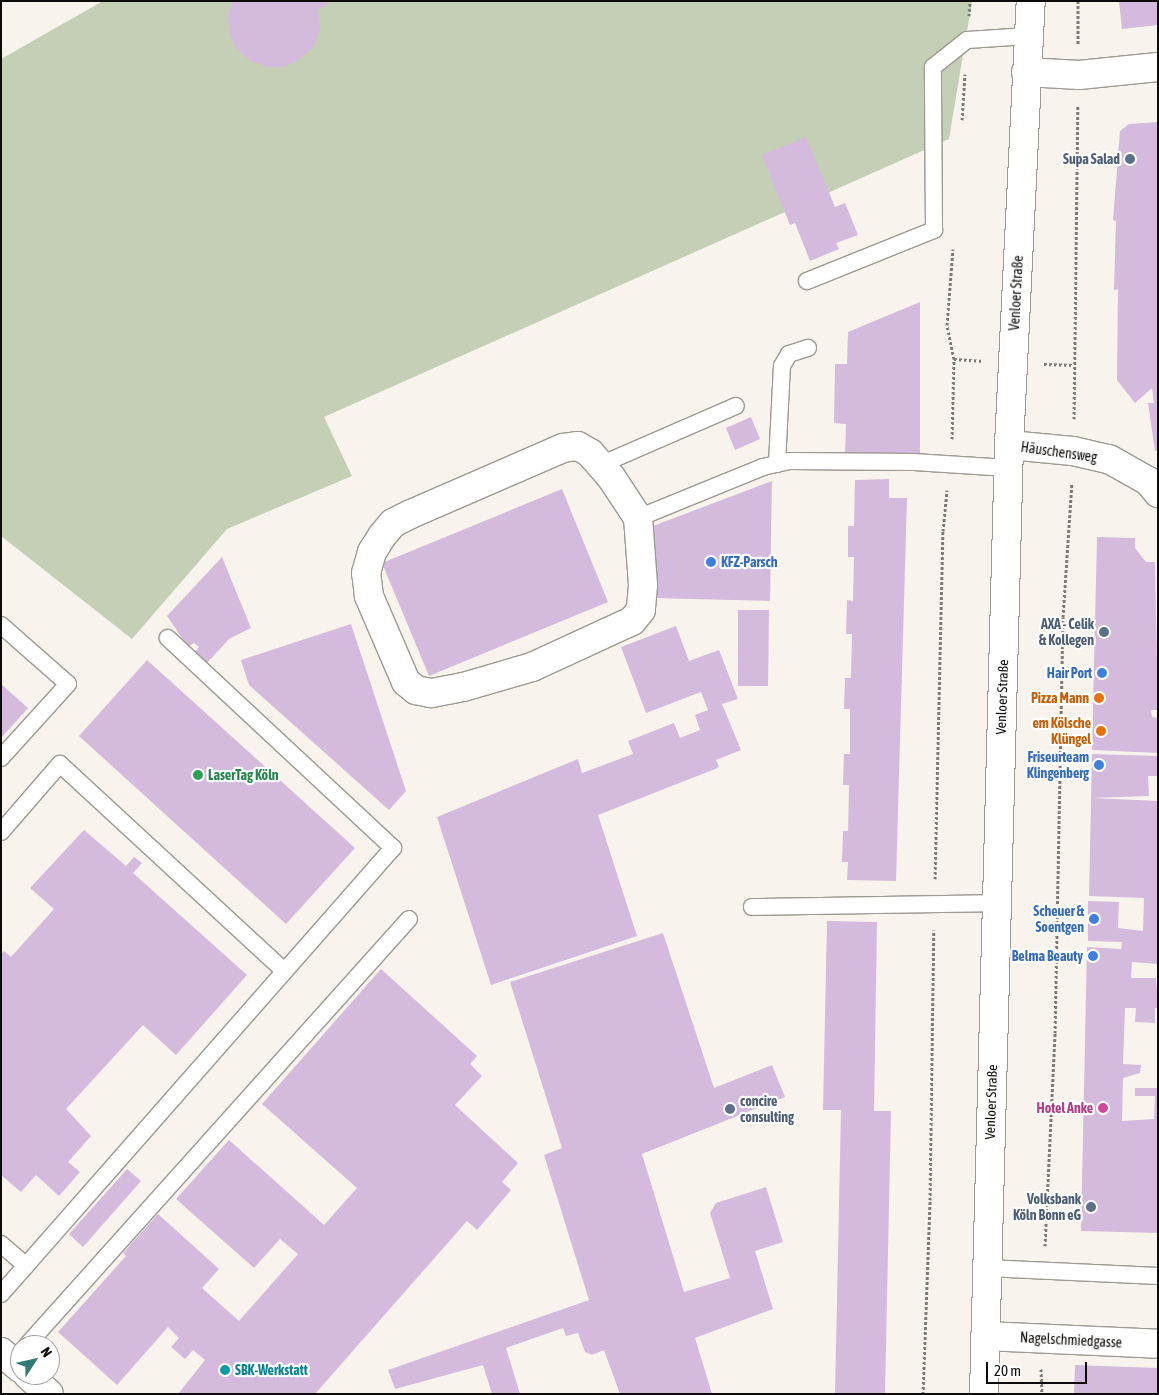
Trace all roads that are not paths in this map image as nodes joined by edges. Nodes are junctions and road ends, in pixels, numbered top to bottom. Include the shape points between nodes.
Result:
1 (1031, 1) edge
2 (1028, 36) junction
3 (1158, 67) edge
4 (1026, 72) junction
5 (806, 281) dead end
6 (808, 348) dead end
7 (736, 406) dead end
8 (1009, 457) junction
9 (777, 464) junction
10 (600, 465) junction
11 (1158, 493) edge
12 (638, 518) junction
13 (1, 625) edge
14 (168, 638) dead end
15 (1, 758) edge
16 (1, 832) edge
17 (997, 903) junction
18 (752, 907) dead end
19 (409, 919) dead end
20 (284, 971) junction
21 (1, 1244) edge
22 (26, 1266) junction
23 (987, 1268) junction
24 (1158, 1276) edge
25 (1, 1294) edge
26 (39, 1335) edge
27 (985, 1336) junction
28 (1158, 1344) edge
29 (984, 1394) edge

1 - 2 main road, Venloer Straße
2 - 4 main road, Venloer Straße
2 - 5 lane via 967,40 933,66 934,230
3 - 4 main road via 1079,75
4 - 8 main road, Venloer Straße
6 - 9 lane via 789,354 782,366
7 - 10 lane
8 - 9 lane via 950,464 789,461
8 - 11 main road, Häuschensweg via 1074,451 1108,459 1148,481
8 - 17 main road, Venloer Straße
9 - 12 lane
10 - 12 main road
10 - 12 main road via 578,446 564,448 393,523 372,552 366,573 369,596 406,682 416,690 431,693 463,687 532,667 632,621 641,610 643,585
13 - 15 lane via 68,684
14 - 20 lane via 393,848
16 - 20 lane via 60,764
17 - 18 lane
17 - 23 main road, Venloer Straße
19 - 26 lane
20 - 22 lane
21 - 22 lane
22 - 25 lane
23 - 24 lane
23 - 27 main road, Venloer Straße
27 - 28 main road, Nagelschmiedgasse
27 - 29 main road, Venloer Straße

